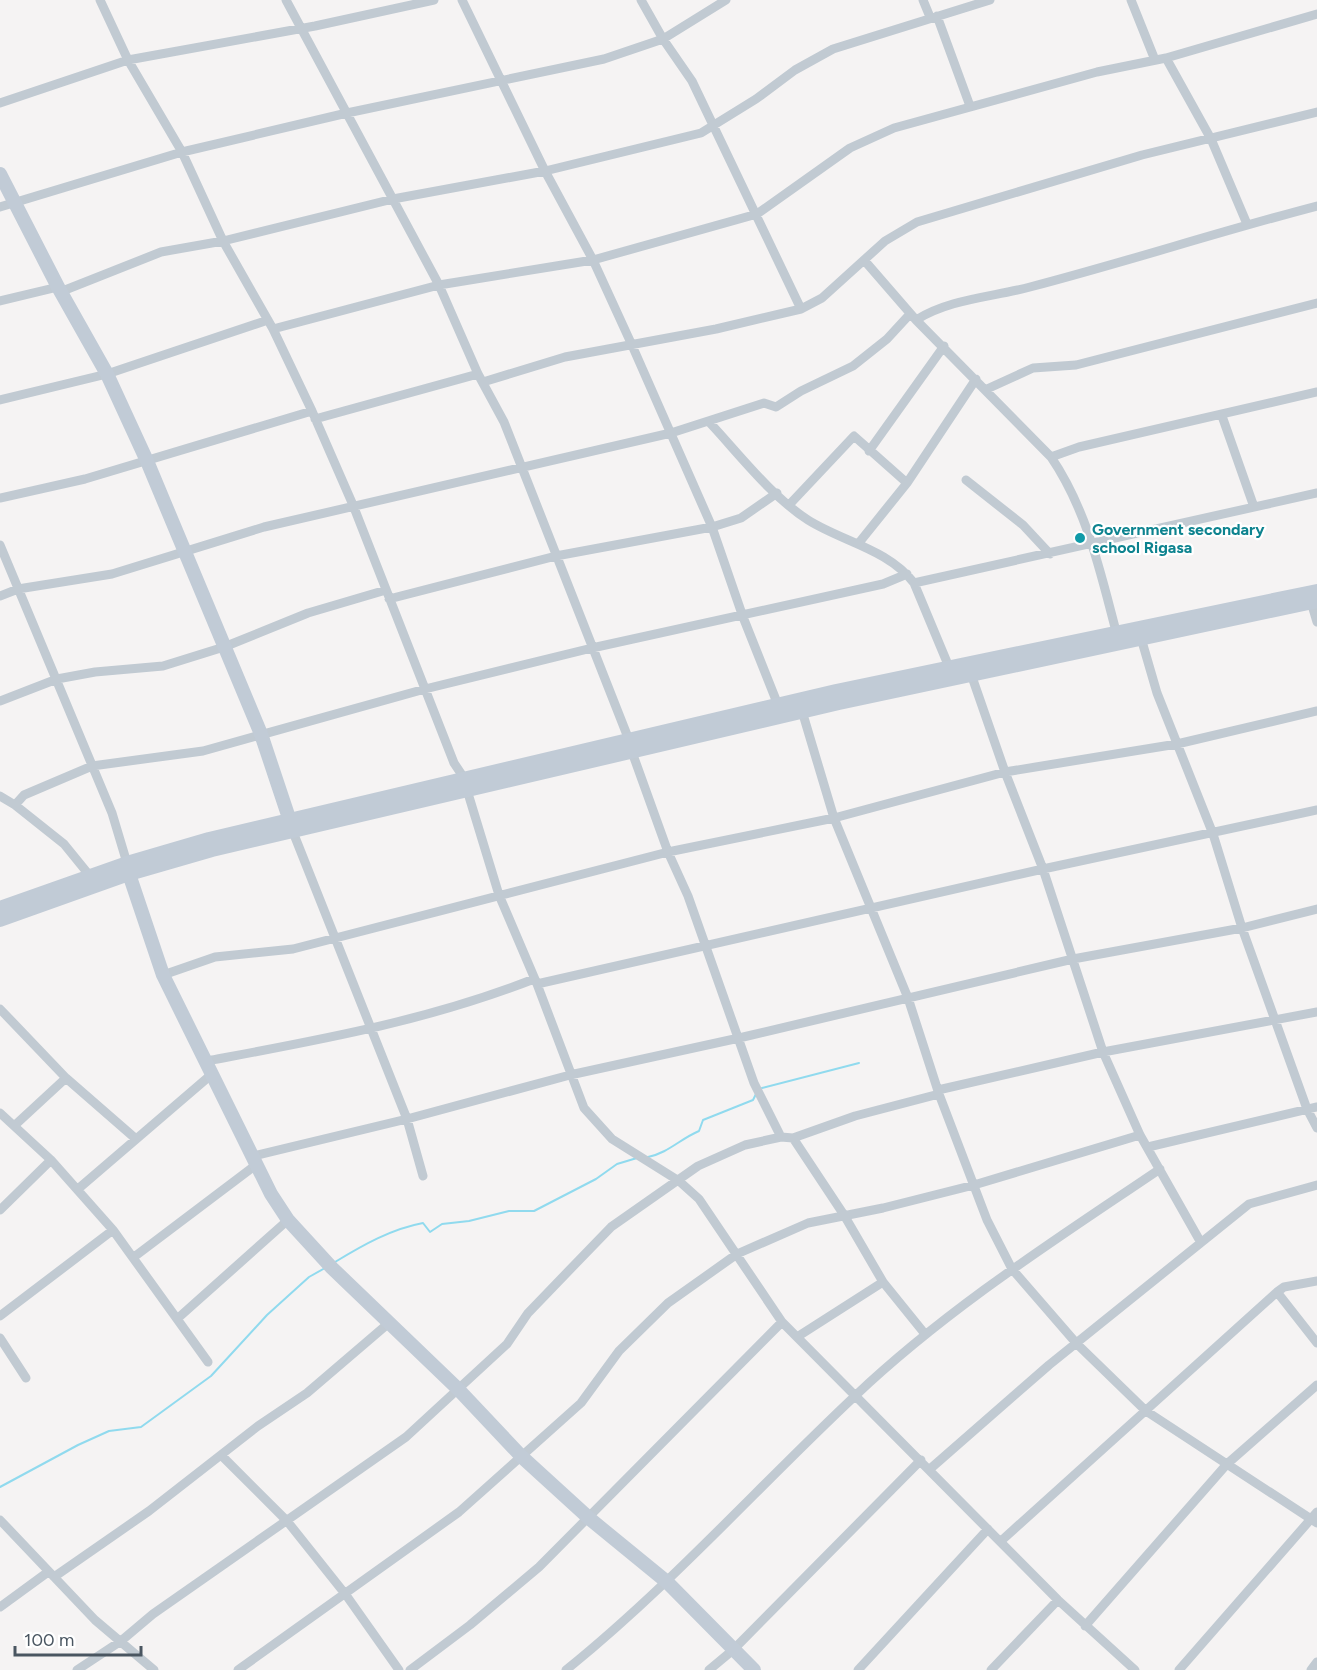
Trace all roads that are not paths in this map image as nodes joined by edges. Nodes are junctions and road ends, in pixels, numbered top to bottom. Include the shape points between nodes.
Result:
1 (100, 0) edge
2 (286, 0) edge
3 (434, 0) edge
4 (462, 0) edge
5 (641, 0) edge
6 (726, 0) edge
7 (923, 0) edge
8 (990, 0) edge
9 (1131, 0) edge
10 (1317, 14) edge
11 (933, 17) junction
12 (301, 28) junction
13 (663, 39) junction
14 (1166, 58) junction
15 (128, 60) junction
16 (1155, 60) junction
17 (500, 80) junction
18 (0, 103) edge
19 (969, 106) junction
20 (1317, 112) edge
21 (347, 113) junction
22 (713, 124) junction
23 (1211, 139) junction
24 (182, 152) junction
25 (545, 171) junction
26 (0, 174) edge
27 (393, 199) junction
28 (7, 205) edge
29 (1317, 206) edge
30 (757, 214) junction
31 (1247, 224) junction
32 (223, 241) junction
33 (593, 260) junction
34 (864, 260) junction
35 (439, 285) junction
36 (59, 289) junction
37 (0, 300) edge
38 (1317, 303) edge
39 (801, 309) junction
40 (913, 317) junction
41 (271, 325) junction
42 (631, 343) junction
43 (944, 346) junction
44 (107, 374) junction
45 (481, 378) junction
46 (976, 379) junction
47 (987, 389) junction
48 (1317, 392) edge
49 (0, 400) edge
50 (314, 415) junction
51 (1222, 416) junction
52 (710, 423) junction
53 (671, 434) junction
54 (869, 451) junction
55 (1051, 457) junction
56 (147, 461) junction
57 (524, 466) junction
58 (966, 480) dead end
59 (907, 483) junction
60 (777, 493) junction
61 (1317, 493) edge
62 (0, 498) edge
63 (353, 505) junction
64 (789, 505) junction
65 (1254, 507) junction
66 (712, 527) junction
67 (1092, 543) junction
68 (858, 544) junction
69 (0, 545) edge
70 (186, 553) junction
71 (1050, 554) junction
72 (556, 556) junction
73 (907, 574) junction
74 (914, 583) junction
75 (18, 589) junction
76 (387, 594) junction
77 (0, 596) edge
78 (1315, 598) edge
79 (743, 617) junction
80 (1317, 622) edge
81 (1116, 631) junction
82 (1141, 638) junction
83 (224, 647) junction
84 (592, 648) junction
85 (949, 667) junction
86 (971, 674) junction
87 (57, 679) junction
88 (425, 689) junction
89 (0, 700) edge
90 (778, 705) junction
91 (802, 711) junction
92 (1317, 711) edge
93 (261, 734) junction
94 (1176, 744) junction
95 (631, 746) junction
96 (92, 766) junction
97 (1005, 772) junction
98 (466, 784) junction
99 (0, 796) edge
100 (15, 805) junction
101 (1317, 810) edge
102 (834, 818) junction
103 (292, 826) junction
104 (1213, 834) junction
105 (668, 852) junction
106 (128, 868) junction
107 (1043, 869) junction
108 (90, 876) junction
109 (499, 895) junction
110 (40, 899) junction
111 (873, 908) junction
112 (1317, 909) edge
113 (1, 910) edge
114 (1242, 928) junction
115 (334, 937) junction
116 (704, 944) junction
117 (1073, 959) junction
118 (163, 975) junction
119 (535, 981) junction
120 (908, 998) junction
121 (0, 1009) edge
122 (1317, 1012) edge
123 (1275, 1022) junction
124 (372, 1030) junction
125 (739, 1038) junction
126 (1103, 1052) junction
127 (209, 1068) junction
128 (570, 1075) junction
129 (66, 1078) junction
130 (938, 1092) junction
131 (1312, 1108) edge
132 (0, 1113) edge
133 (407, 1119) junction
134 (14, 1126) junction
135 (1317, 1128) edge
136 (1140, 1135) junction
137 (782, 1137) junction
138 (794, 1138) junction
139 (136, 1139) junction
140 (1148, 1147) junction
141 (51, 1160) junction
142 (255, 1160) junction
143 (1160, 1169) junction
144 (423, 1176) dead end
145 (679, 1181) junction
146 (974, 1185) junction
147 (1317, 1185) edge
148 (78, 1189) junction
149 (0, 1210) edge
150 (844, 1215) junction
151 (288, 1220) junction
152 (113, 1230) junction
153 (1200, 1241) junction
154 (737, 1254) junction
155 (134, 1257) junction
156 (1012, 1269) junction
157 (1317, 1281) edge
158 (883, 1282) junction
159 (1277, 1292) junction
160 (0, 1316) edge
161 (177, 1319) junction
162 (390, 1322) junction
163 (782, 1322) junction
164 (925, 1334) junction
165 (797, 1337) junction
166 (0, 1338) edge
167 (1317, 1343) edge
168 (1077, 1344) junction
169 (208, 1362) dead end
170 (26, 1378) dead end
171 (1317, 1385) edge
172 (457, 1388) junction
173 (856, 1395) junction
174 (1146, 1411) junction
175 (222, 1456) junction
176 (522, 1457) junction
177 (921, 1460) junction
178 (1227, 1464) junction
179 (930, 1469) junction
180 (1315, 1518) edge
181 (590, 1519) junction
182 (0, 1520) edge
183 (287, 1521) junction
184 (988, 1529) junction
185 (1000, 1541) junction
186 (51, 1574) junction
187 (668, 1582) junction
188 (346, 1595) junction
189 (1058, 1600) junction
190 (0, 1607) edge
191 (1085, 1626) junction
192 (121, 1641) junction
193 (734, 1650) junction
194 (1317, 1662) edge
195 (1130, 1669) edge
196 (77, 1670) edge
197 (154, 1670) edge
198 (238, 1670) edge
199 (399, 1670) edge
200 (410, 1670) edge
201 (566, 1670) edge
202 (709, 1670) edge
203 (754, 1670) edge
204 (858, 1670) edge
205 (992, 1670) edge
206 (1179, 1670) edge
207 (1311, 1670) edge

1 - 15 street
2 - 12 street
3 - 12 street
4 - 17 street
5 - 13 street
6 - 13 street
7 - 11 street
8 - 11 street
9 - 16 street
10 - 14 street
11 - 19 street
11 - 22 street via 833,49
12 - 15 street
12 - 21 street
13 - 17 street via 570,68
13 - 22 street via 692,81
14 - 16 street
14 - 23 street
15 - 18 street
15 - 24 street
16 - 19 street
17 - 21 street
17 - 25 street
19 - 30 street via 894,128 850,148
20 - 23 street
21 - 24 street
21 - 27 street
22 - 25 street via 701,133
22 - 30 street
23 - 31 street
23 - 34 street via 944,212 909,227
24 - 28 street
24 - 32 street
25 - 27 street
25 - 33 street
26 - 28 main road
27 - 32 street
27 - 35 street
28 - 36 main road
29 - 31 street
30 - 33 street
30 - 39 street
31 - 40 street
32 - 36 street via 160,252
32 - 41 street
33 - 35 street
33 - 42 street
34 - 39 street via 822,298
34 - 40 street
35 - 41 street
35 - 45 street
36 - 37 street
36 - 44 main road
38 - 47 street via 1076,365 1033,368
39 - 42 street
40 - 43 street
40 - 52 street via 853,366 776,407 764,404
41 - 44 street
41 - 50 street
42 - 45 street
42 - 53 street
43 - 46 street
43 - 54 street
44 - 49 street
44 - 56 main road
45 - 50 street
45 - 57 street
46 - 47 street
46 - 59 street
47 - 55 street
48 - 51 street
50 - 56 street
50 - 63 street
51 - 55 street via 1079,447
51 - 65 street
52 - 53 street
52 - 60 street
53 - 57 street
53 - 66 street
54 - 59 street
54 - 64 street via 854,436
55 - 67 street
56 - 62 street
56 - 70 main road
57 - 63 street
57 - 72 street
58 - 71 street via 1023,525
59 - 68 street
60 - 64 street
60 - 66 street via 741,518
61 - 65 street
63 - 70 street via 264,527
63 - 76 street
64 - 68 street via 807,520
65 - 67 street
66 - 72 street
66 - 79 street
67 - 71 street
67 - 81 street
68 - 73 street
69 - 75 street
70 - 75 street via 112,574
70 - 83 main road
71 - 74 street
72 - 76 street
72 - 84 street
73 - 74 street
73 - 79 street via 883,584
74 - 85 street
75 - 77 street
75 - 87 street
76 - 83 street via 308,612
76 - 88 street
78 - 80 street
78 - 81 main road
78 - 82 main road
79 - 84 street
79 - 90 street
81 - 85 main road
82 - 86 main road
82 - 94 street
83 - 87 street via 163,666
83 - 93 main road
84 - 88 street
84 - 95 street
85 - 90 main road
86 - 91 main road
86 - 97 street
87 - 89 street
87 - 96 street
88 - 93 street
88 - 98 street
90 - 95 main road
91 - 95 main road
91 - 102 street
92 - 94 street
93 - 96 street via 203,751
93 - 103 main road
94 - 97 street
94 - 104 street
95 - 98 main road
95 - 105 street
96 - 100 street via 24,795
96 - 106 street via 112,813
97 - 102 street
97 - 107 street
98 - 103 main road
98 - 109 street
99 - 100 street
100 - 108 street via 64,844
101 - 104 street
102 - 105 street
102 - 111 street
103 - 106 main road via 212,850
103 - 115 street
104 - 107 street
104 - 114 street
105 - 109 street
105 - 116 street
106 - 108 main road
106 - 110 main road
106 - 118 main road
107 - 111 street
107 - 117 street
108 - 110 main road
109 - 115 street
109 - 119 street
110 - 113 main road
111 - 116 street
111 - 120 street
112 - 114 street
114 - 117 street
114 - 123 street
115 - 118 street via 293,949 215,957
115 - 124 street
116 - 119 street
116 - 125 street
117 - 120 street
117 - 126 street
118 - 127 main road
119 - 124 street
119 - 128 street
120 - 125 street
120 - 130 street
121 - 129 street
122 - 123 street
123 - 126 street
123 - 131 street
124 - 127 street
124 - 133 street
125 - 128 street
125 - 137 street via 754,1083
126 - 130 street
126 - 136 street
127 - 139 street
127 - 142 main road
128 - 133 street
128 - 145 street via 584,1108 604,1132
129 - 134 street
129 - 139 street
130 - 138 street
130 - 146 street
131 - 135 street
131 - 140 street
132 - 134 street
133 - 142 street
133 - 144 street
134 - 141 street
136 - 140 street
136 - 146 street
137 - 138 street
137 - 145 street via 717,1156
138 - 150 street
139 - 148 street
140 - 143 street
141 - 148 street
141 - 149 street
142 - 151 main road
142 - 155 street
143 - 153 street
143 - 156 street
145 - 154 street via 714,1218
145 - 172 street via 611,1227 528,1313 507,1344
146 - 150 street
146 - 156 street via 995,1239
147 - 153 street via 1249,1204
148 - 152 street
150 - 154 street via 808,1223
150 - 158 street
151 - 161 street
151 - 162 main road
152 - 155 street
152 - 160 street
153 - 168 street
154 - 163 street
154 - 176 street via 668,1303 619,1351 581,1403
155 - 161 street
156 - 164 street
156 - 168 street
157 - 159 street
158 - 164 street
158 - 165 street
159 - 167 street
159 - 174 street
161 - 169 street
162 - 172 main road
162 - 175 street via 307,1393
163 - 165 street
163 - 181 street
164 - 173 street
165 - 173 street
166 - 170 street
168 - 174 street
168 - 179 street
171 - 178 street
172 - 176 main road
172 - 183 street via 406,1437
173 - 177 street
173 - 187 street
174 - 178 street
174 - 185 street
175 - 183 street
175 - 186 street via 149,1511
176 - 181 main road
176 - 188 street via 459,1512
177 - 179 street
177 - 193 street
178 - 180 street
178 - 191 street
179 - 184 street
180 - 206 street
181 - 187 main road
181 - 200 street via 522,1582
182 - 186 street
183 - 188 street
183 - 192 street via 153,1614
184 - 185 street
184 - 204 street
185 - 189 street
186 - 190 street
186 - 192 street
187 - 193 main road
187 - 201 street
188 - 198 street
188 - 199 street
189 - 191 street
189 - 205 street
191 - 195 street
192 - 196 street
192 - 197 street
193 - 202 street
193 - 203 main road
194 - 207 street

